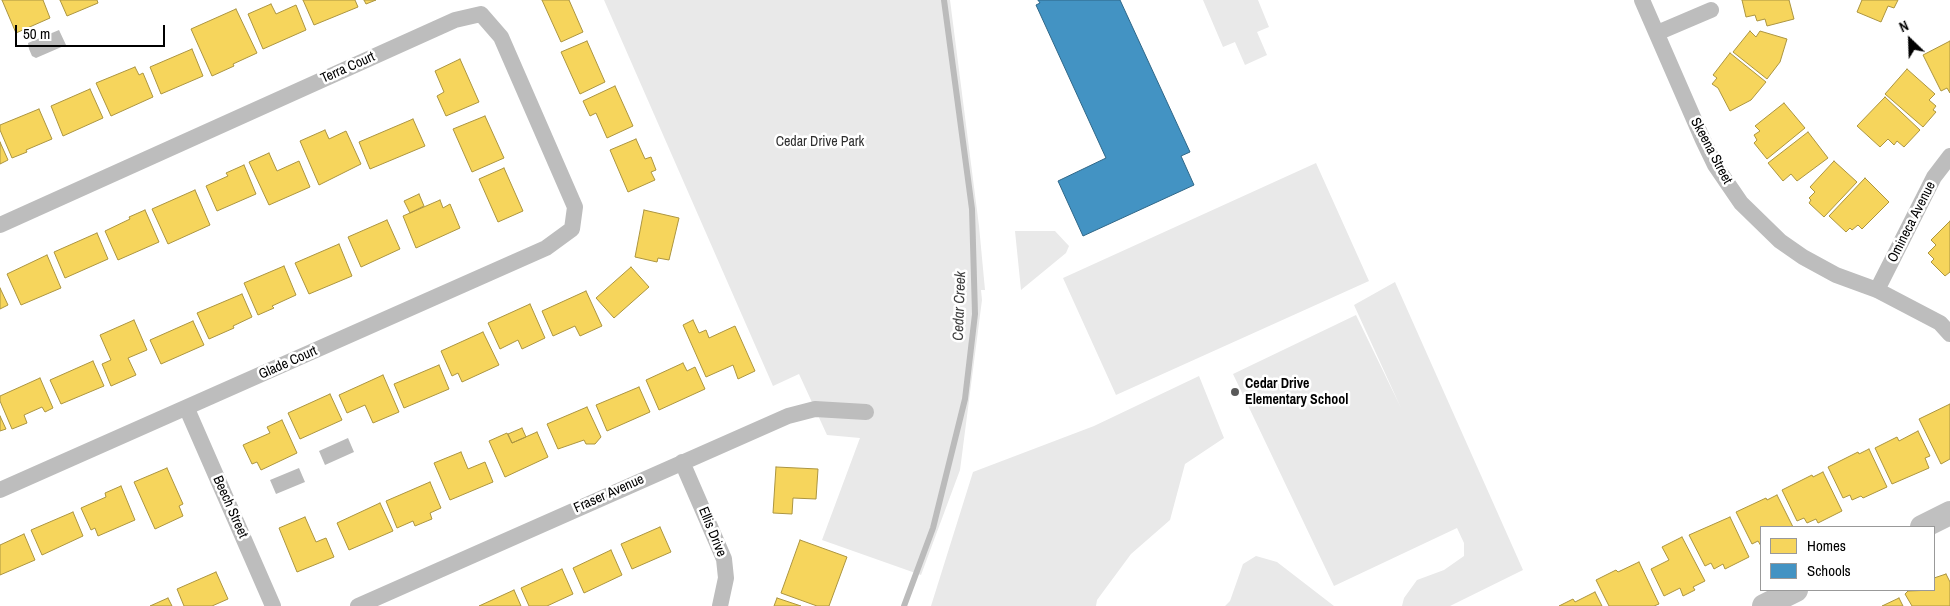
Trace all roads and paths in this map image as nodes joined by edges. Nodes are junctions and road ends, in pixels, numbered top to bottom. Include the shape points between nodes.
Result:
1 (1642, 0) edge
2 (1711, 10) dead end
3 (1657, 33) junction
4 (1950, 156) edge
5 (0, 225) edge
6 (572, 229) joint
7 (1878, 290) junction
8 (1950, 334) edge
9 (187, 409) junction
10 (866, 412) dead end
11 (682, 462) junction
12 (0, 490) edge
13 (1950, 513) edge
14 (1924, 526) edge
15 (1794, 591) edge
16 (273, 606) edge
17 (358, 606) edge
18 (720, 606) edge
19 (1764, 606) edge

1 - 3 street, Skeena Street
2 - 3 street
3 - 7 street, Skeena Street via 1715,165 1741,203 1780,241 1803,257 1836,275
4 - 7 street, Omineca Avenue via 1934,177
5 - 6 street, Terra Court via 455,20 482,14 501,37 575,207
6 - 9 street, Glade Court via 546,248
7 - 8 street, Skeena Street via 1940,323
9 - 12 street, Glade Court
9 - 16 street, Beech Street
10 - 11 street, Fraser Avenue via 805,410
11 - 17 street, Fraser Avenue
11 - 18 street, Ellis Drive via 724,559 726,578
13 - 14 street
15 - 19 street

